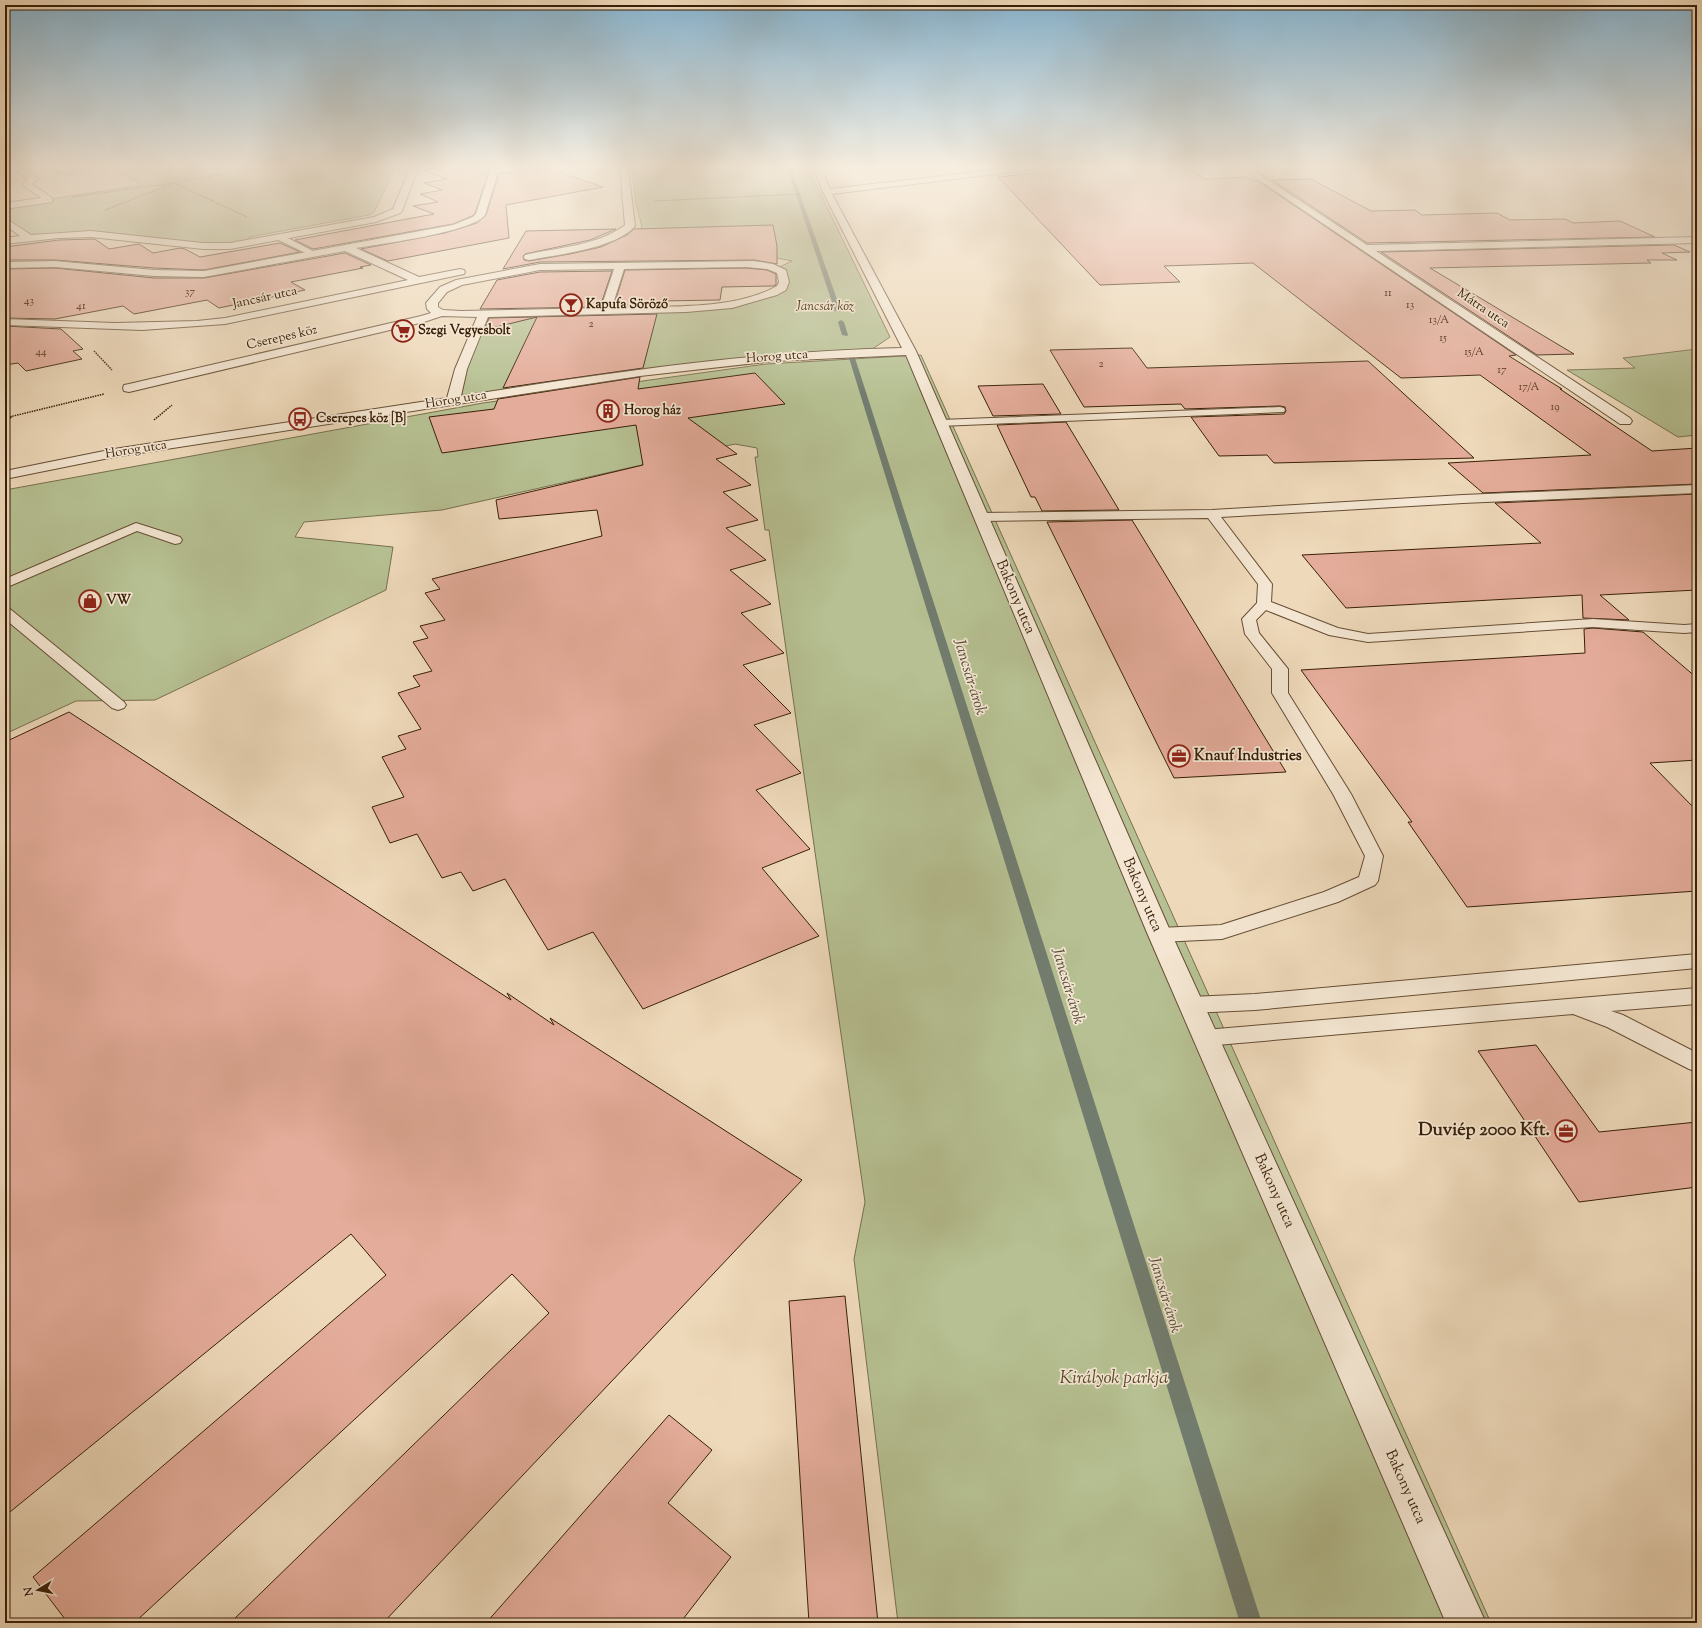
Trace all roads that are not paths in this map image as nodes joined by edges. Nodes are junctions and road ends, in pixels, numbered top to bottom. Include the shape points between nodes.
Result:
1 (194, 244) edge
2 (244, 244) edge
3 (296, 244) edge
4 (368, 244) edge
5 (590, 244) edge
6 (853, 244) edge
7 (1360, 244) edge
8 (1533, 244) edge
9 (347, 248) junction
10 (1366, 248) junction
11 (315, 254) junction
12 (521, 259) dead end
13 (5, 265) edge
14 (490, 266) dead end
15 (620, 266) junction
16 (419, 281) junction
17 (605, 311) junction
18 (441, 313) junction
19 (484, 314) junction
20 (5, 322) edge
21 (910, 351) junction
22 (129, 388) road end
23 (453, 400) junction
24 (1280, 410) dead end
25 (1625, 421) dead end
26 (940, 422) junction
27 (5, 475) edge
28 (1697, 489) edge
29 (1212, 514) junction
30 (980, 517) junction
31 (175, 540) dead end
32 (5, 584) edge
33 (1264, 604) junction
34 (5, 612) edge
35 (1690, 628) edge
36 (1697, 640) edge
37 (118, 705) dead end
38 (1160, 935) junction
39 (1697, 961) edge
40 (1697, 996) edge
41 (1191, 1005) junction
42 (1575, 1007) junction
43 (1205, 1038) junction
44 (1697, 1063) edge
45 (1466, 1623) edge

1 - 2 street via 215,246
3 - 11 lane
4 - 9 street
5 - 12 street
6 - 21 street, Bakony utca
7 - 10 street, Mátra utca
8 - 10 street
9 - 11 street
9 - 16 street
10 - 25 street, Mátra utca
11 - 13 street via 226,271 184,275 47,262
14 - 16 street, Jancsár utca
15 - 17 street
15 - 17 street, Cserepes köz via 764,265 782,272 784,282 782,288 773,293 732,305
15 - 18 street, Cserepes köz via 540,267 460,282 439,292 432,303 433,309
16 - 20 street, Jancsár utca via 192,326 119,328
17 - 19 street, Cserepes köz
18 - 19 street, Cserepes köz
18 - 22 street, Cserepes köz
19 - 23 street via 461,369
21 - 23 street, Horog utca via 802,355 705,363
21 - 26 street, Bakony utca
23 - 27 street, Horog utca via 114,453
24 - 26 lane
26 - 30 street, Bakony utca
28 - 29 lane via 1463,499
29 - 30 lane
29 - 33 lane via 1265,584
30 - 38 street, Bakony utca
31 - 32 lane via 136,527
33 - 35 lane via 1334,632 1368,638 1593,623
33 - 38 lane via 1249,619 1252,634 1280,669 1280,693 1342,794 1374,856 1368,881 1331,897 1222,932
34 - 37 lane
35 - 36 lane
38 - 41 street, Bakony utca
39 - 41 lane via 1255,1002
40 - 42 lane
41 - 43 street, Bakony utca
42 - 43 lane
42 - 44 lane via 1615,1021
43 - 45 street, Bakony utca

